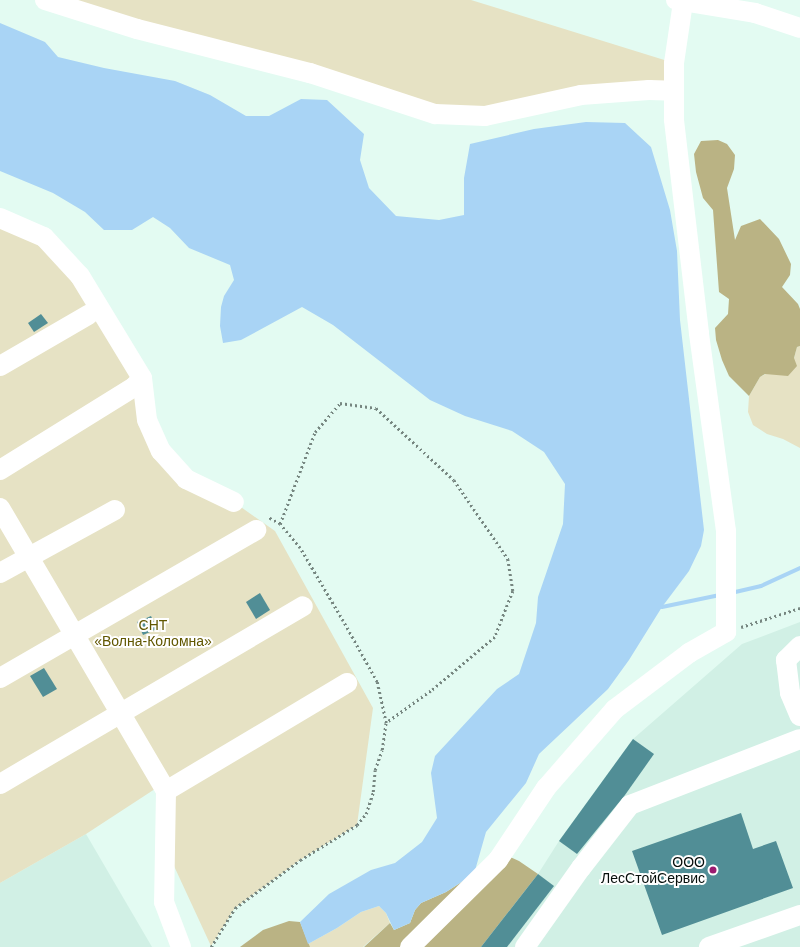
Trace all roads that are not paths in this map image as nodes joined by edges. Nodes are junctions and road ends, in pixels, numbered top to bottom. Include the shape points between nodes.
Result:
1 (45, 0) edge
2 (679, 1) edge
3 (800, 28) edge
4 (673, 91) junction
5 (0, 218) edge
6 (88, 315) dead end
7 (0, 366) edge
8 (142, 378) junction
9 (0, 470) edge
10 (234, 502) dead end
11 (0, 508) edge
12 (115, 510) dead end
13 (261, 524) road end
14 (29, 556) junction
15 (0, 573) edge
16 (303, 606) dead end
17 (75, 635) junction
18 (800, 646) edge
19 (0, 678) edge
20 (347, 683) dead end
21 (121, 712) junction
22 (800, 716) edge
23 (800, 739) edge
24 (0, 784) edge
25 (166, 791) junction
26 (800, 914) edge
27 (181, 947) edge
28 (410, 947) edge
29 (525, 947) edge
30 (709, 947) edge

1 - 4 street via 137,29 310,73 435,114 485,116 581,95 649,90
2 - 3 street via 755,13
2 - 4 street
4 - 28 street via 674,119 699,332 726,531 726,632 689,653 615,709 546,788 498,860
5 - 8 street via 44,237 80,276
6 - 7 street
8 - 9 street via 134,387
8 - 10 street via 147,420 161,451 186,479
11 - 14 street
12 - 14 street
13 - 17 street
14 - 15 street
14 - 17 street
16 - 21 street
17 - 19 street
17 - 21 street
18 - 22 street via 786,660 790,693
20 - 25 street
21 - 24 street
21 - 25 street
23 - 29 street via 630,804
25 - 27 street via 164,902
26 - 30 street

